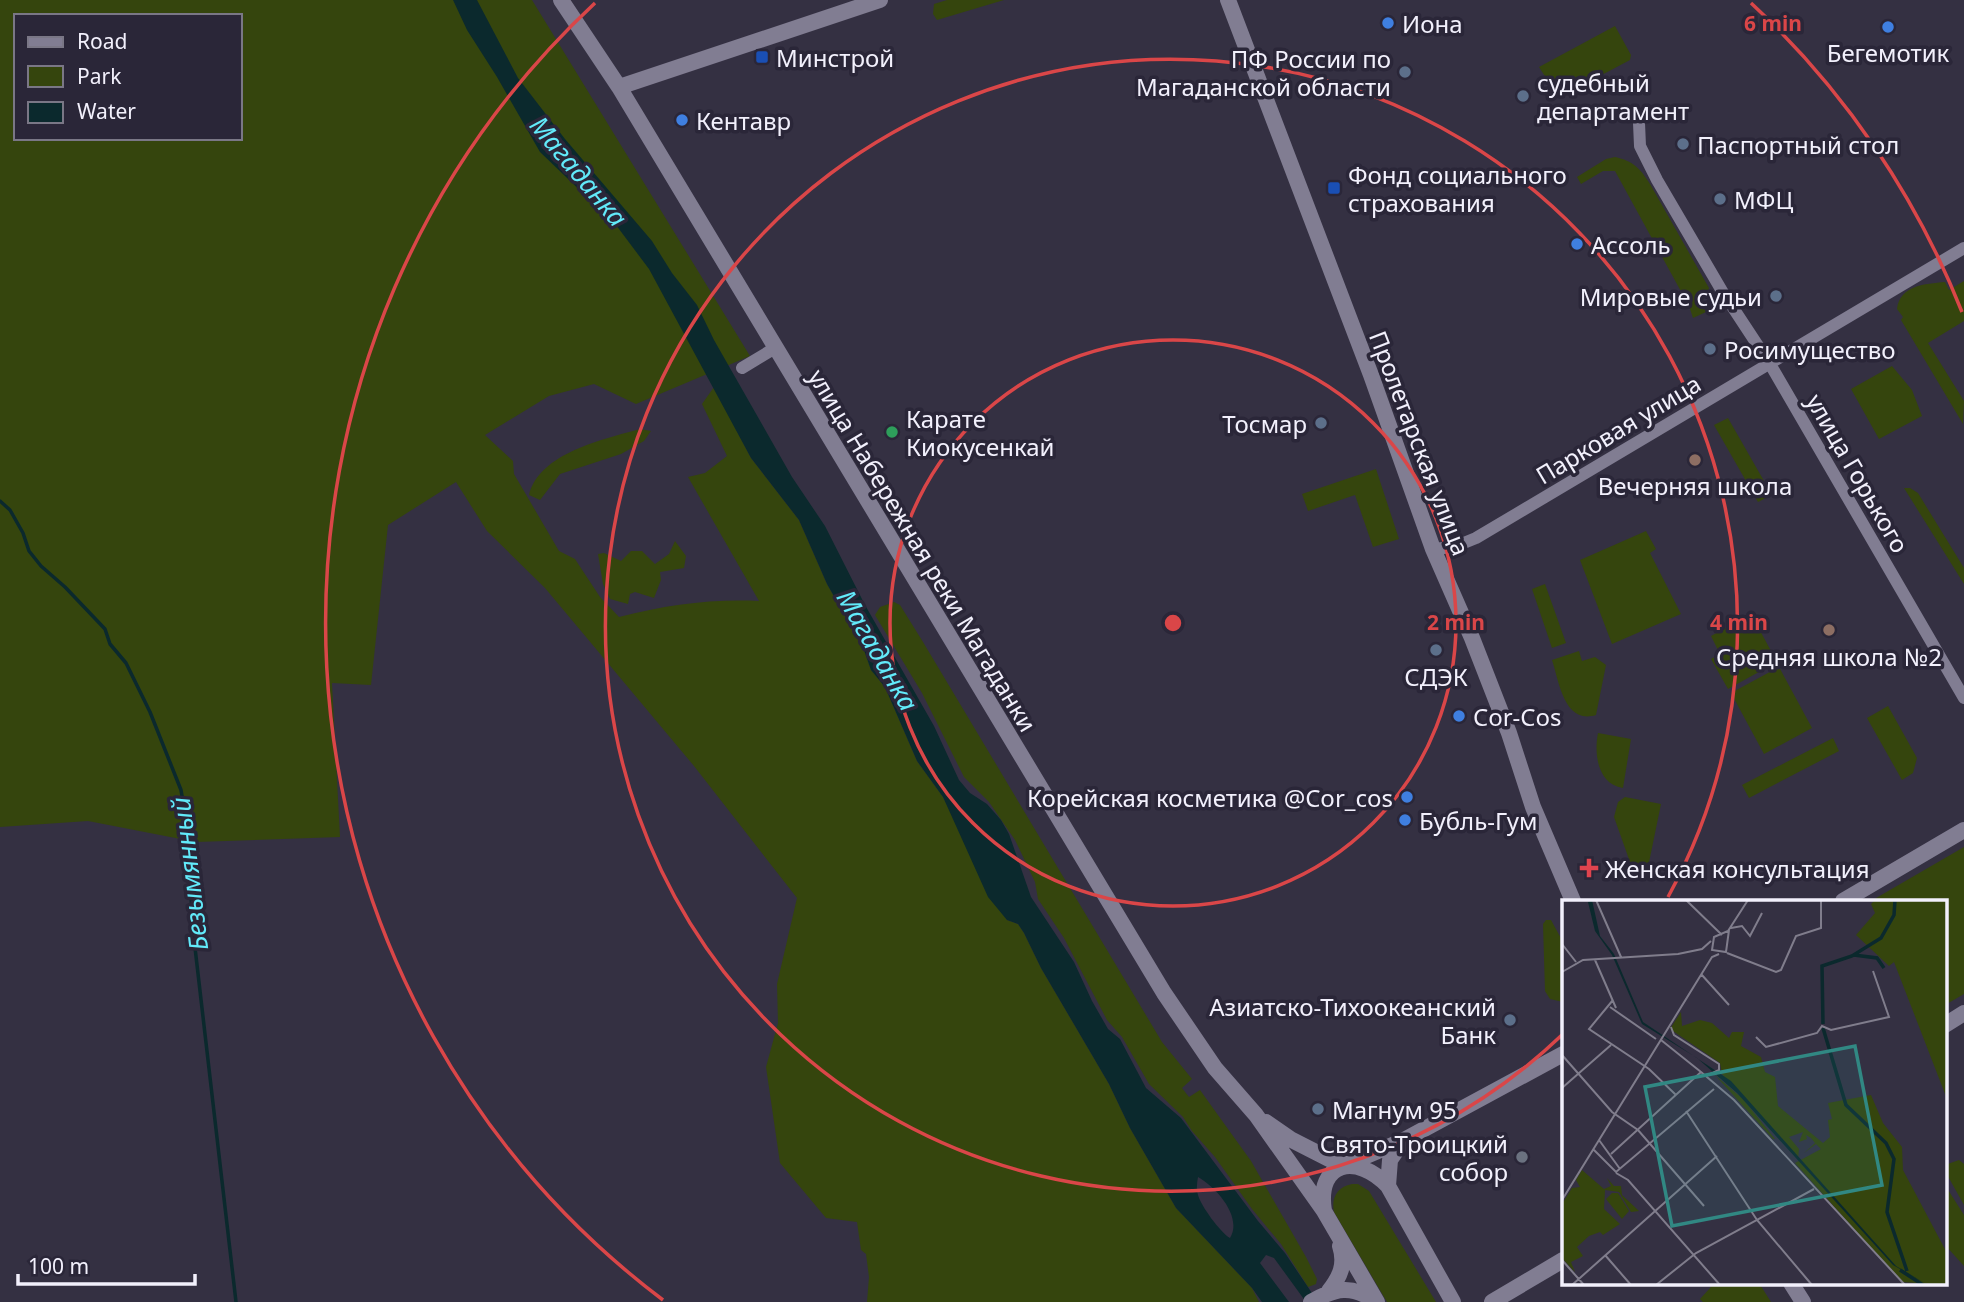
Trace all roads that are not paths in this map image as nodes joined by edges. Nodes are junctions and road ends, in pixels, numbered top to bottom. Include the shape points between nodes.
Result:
1 (561, 0) edge
2 (880, 0) edge
3 (1228, 0) edge
4 (619, 87) junction
5 (1639, 123) dead end
6 (1964, 248) edge
7 (775, 348) junction
8 (1770, 364) junction
9 (742, 368) dead end
10 (1433, 549) junction
11 (1964, 698) edge
12 (1964, 830) edge
13 (1573, 900) edge
14 (1845, 900) edge
15 (1964, 1013) edge
16 (1946, 1024) edge
17 (1562, 1055) edge
18 (1256, 1115) junction
19 (1404, 1140) junction
20 (1343, 1166) junction
21 (1388, 1186) junction
22 (1324, 1211) junction
23 (1334, 1228) junction
24 (1562, 1261) edge
25 (1792, 1284) edge
26 (1329, 1292) junction
27 (1450, 1295) edge
28 (1311, 1302) edge
29 (1377, 1302) edge
30 (1467, 1302) edge
31 (1492, 1302) edge
32 (1803, 1302) edge

1 - 4 street, улица Набережная реки Магаданки
2 - 4 street
3 - 10 street, Пролетарская улица
4 - 7 street, улица Набережная реки Магаданки
5 - 8 street, улица Горького via 1640,146 1657,180
6 - 8 street, Парковая улица
7 - 9 street
7 - 18 street, улица Набережная реки Магаданки via 1170,1003 1215,1068
8 - 10 street, Парковая улица via 1476,538
8 - 11 street, улица Горького
10 - 13 street, Пролетарская улица
12 - 14 street
15 - 16 street
17 - 19 street
18 - 20 street, улица Набережная реки Магаданки
18 - 22 street, улица Набережная реки Магаданки
19 - 20 street
19 - 21 street via 1390,1160
20 - 21 street, улица Набережная реки Магаданки via 1365,1168
20 - 22 street via 1325,1181
21 - 27 street
22 - 23 street, улица Набережная реки Магаданки
23 - 26 street via 1343,1262
23 - 29 street, улица Набережная реки Магаданки
24 - 31 street
25 - 32 street
26 - 28 street
26 - 29 street, улица Набережная реки Магаданки via 1364,1294
27 - 30 street

